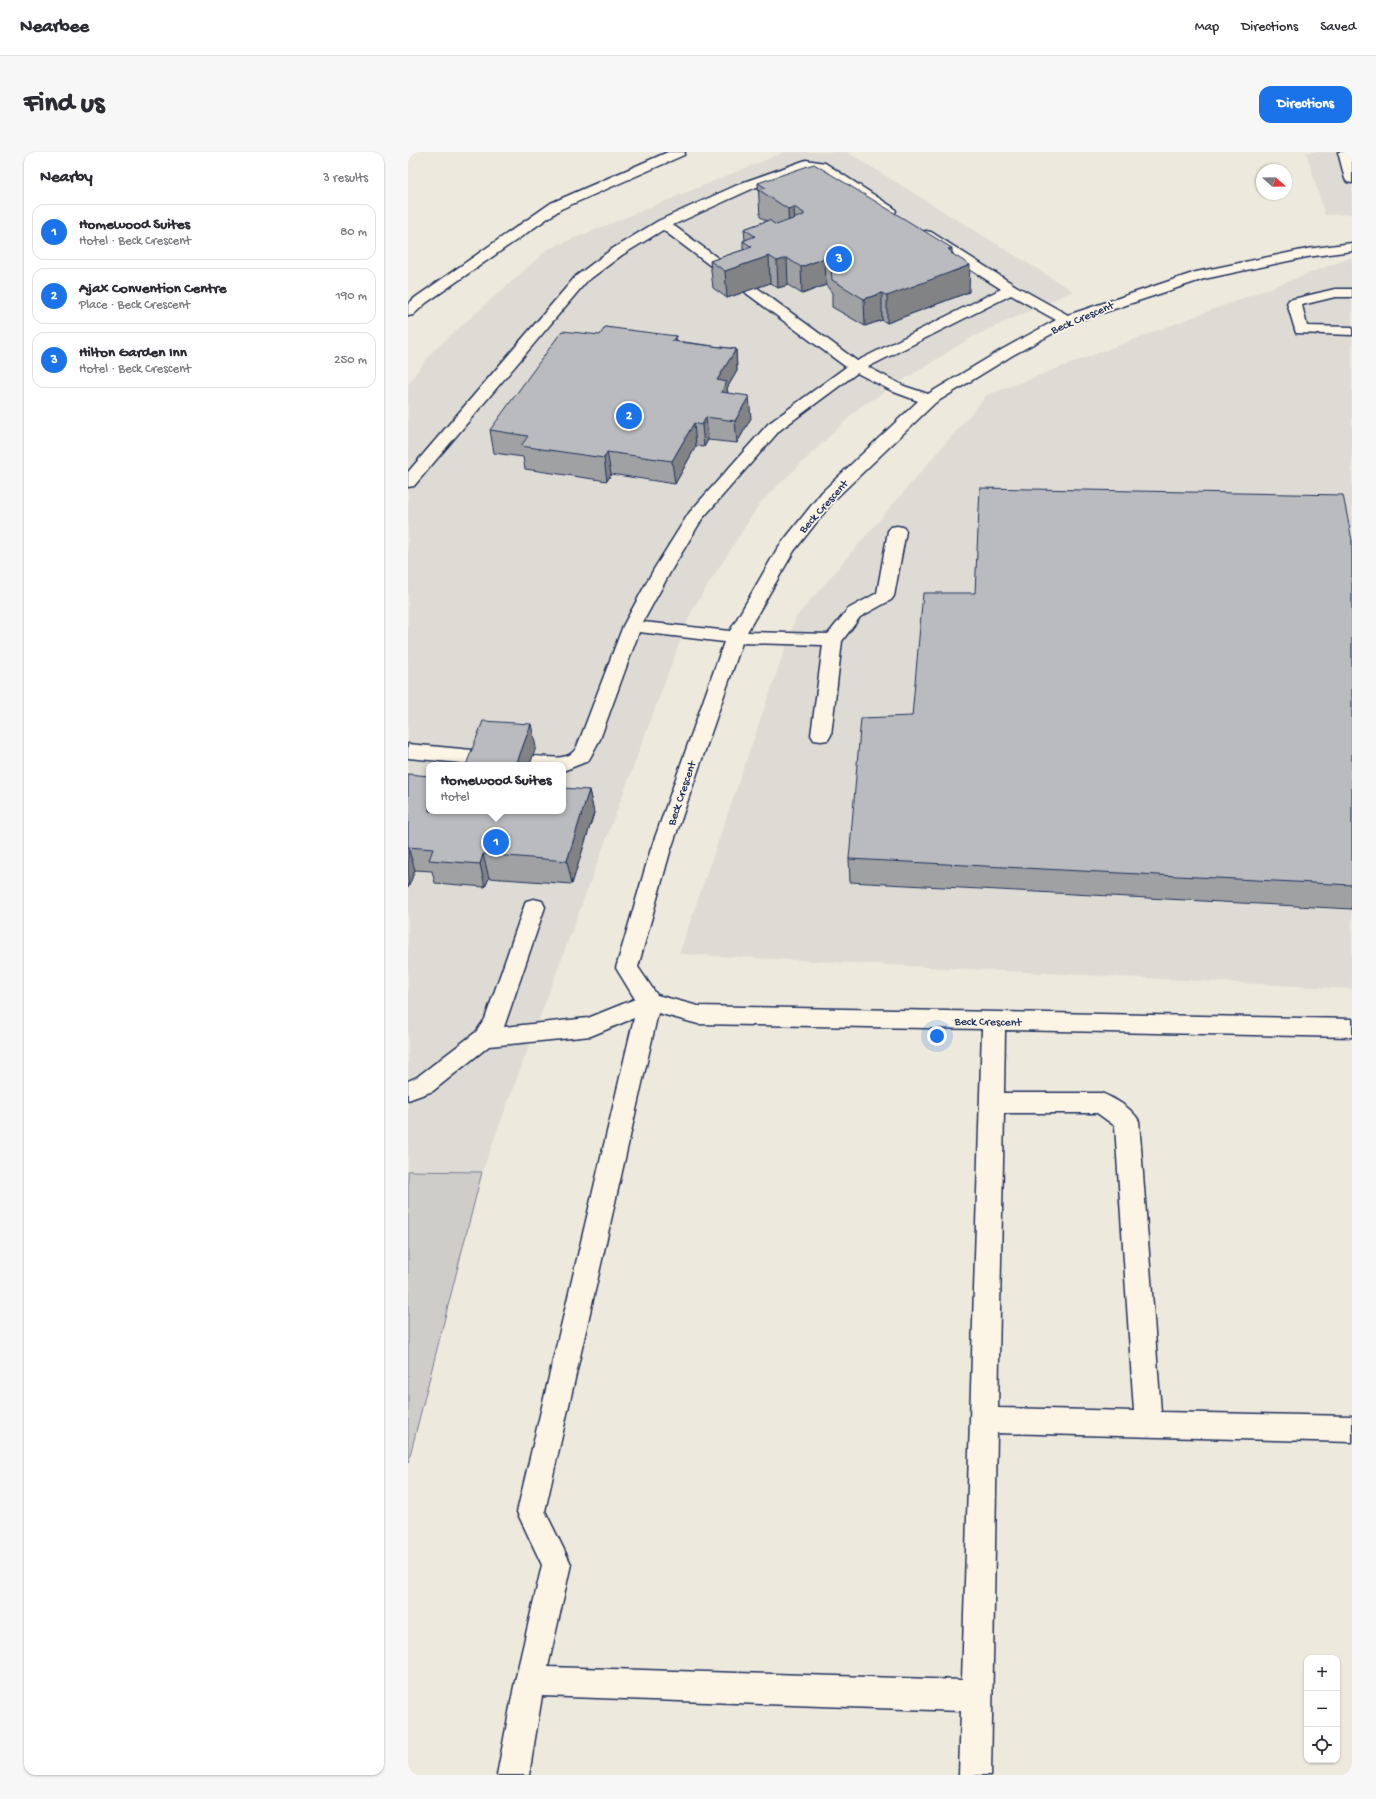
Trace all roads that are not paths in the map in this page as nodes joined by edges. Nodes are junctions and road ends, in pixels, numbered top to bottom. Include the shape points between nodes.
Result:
1 (679, 152) edge
2 (1344, 152) edge
3 (1352, 179) edge
4 (899, 217) edge
5 (663, 224) junction
6 (912, 226) edge
7 (1352, 247) edge
8 (738, 279) edge
9 (1011, 289) junction
10 (751, 290) edge
11 (1352, 293) edge
12 (408, 312) edge
13 (1067, 320) junction
14 (1352, 331) edge
15 (856, 367) junction
16 (929, 400) junction
17 (408, 482) edge
18 (897, 531) dead end
19 (632, 626) junction
20 (735, 637) junction
21 (833, 640) junction
22 (821, 735) dead end
23 (408, 751) edge
24 (483, 758) edge
25 (566, 762) edge
26 (534, 908) dead end
27 (649, 1002) junction
28 (994, 1021) junction
29 (1352, 1028) edge
30 (484, 1038) junction
31 (408, 1091) edge
32 (992, 1103) junction
33 (984, 1420) junction
34 (1148, 1424) junction
35 (1352, 1429) edge
36 (530, 1681) junction
37 (976, 1696) junction
38 (513, 1775) edge
39 (975, 1775) edge

1 - 12 main road via 556,206 421,300
2 - 3 main road
4 - 5 main road via 820,166 806,164 749,185
5 - 8 main road
5 - 17 main road via 617,252 581,279
6 - 9 main road
7 - 13 main road, Beck Crescent via 1307,253 1201,275
9 - 13 main road
9 - 15 main road
10 - 15 main road
11 - 14 main road via 1335,292 1294,303 1302,330
13 - 16 main road, Beck Crescent
15 - 16 main road via 899,389
15 - 19 main road via 774,427 695,517
16 - 20 main road, Beck Crescent via 828,496 786,549
18 - 21 main road via 885,596 854,613
19 - 20 main road
19 - 25 main road via 590,739 580,756
20 - 21 main road
20 - 27 main road, Beck Crescent via 660,852 627,968
21 - 22 main road
23 - 24 main road
26 - 30 main road via 498,1016
27 - 28 main road, Beck Crescent via 698,1015
27 - 30 main road via 592,1027
27 - 36 main road via 531,1512 557,1564
28 - 29 main road, Beck Crescent
28 - 32 main road
30 - 31 main road via 425,1084
32 - 33 main road
32 - 34 main road via 1101,1104 1127,1121
33 - 34 main road
33 - 37 main road
34 - 35 main road
36 - 37 main road
36 - 38 main road
37 - 39 main road

